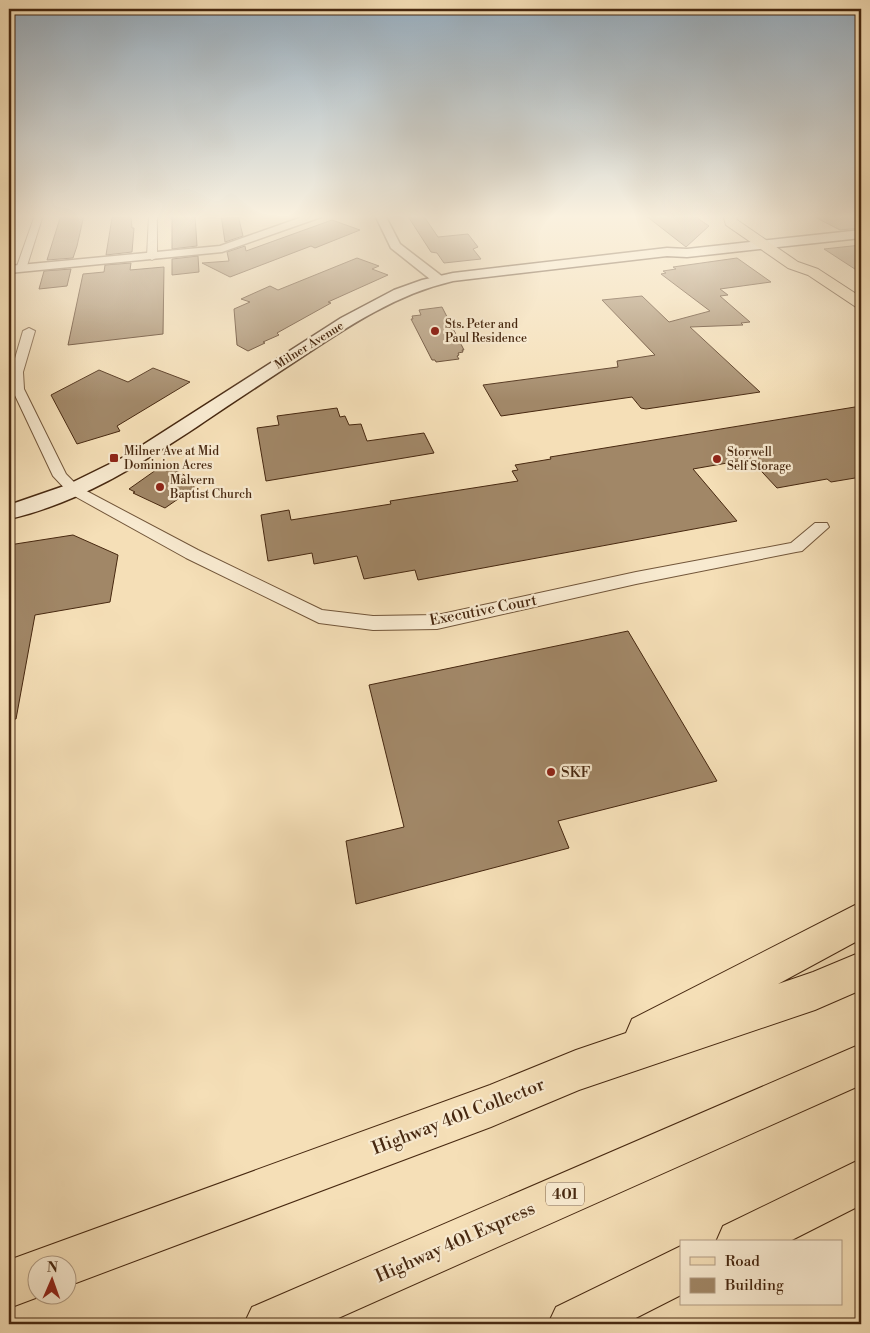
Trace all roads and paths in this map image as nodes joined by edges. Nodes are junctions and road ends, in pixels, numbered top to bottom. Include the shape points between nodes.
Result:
1 (435, 277) edge
2 (459, 277) edge
3 (821, 277) edge
4 (439, 280) junction
5 (860, 305) edge
6 (29, 331) dead end
7 (74, 490) junction
8 (9, 512) edge
9 (821, 527) dead end
10 (861, 920) edge
11 (861, 971) edge
12 (861, 1064) edge
13 (576, 1070) junction
14 (861, 1181) edge
15 (743, 1240) edge
16 (78, 1258) edge
17 (680, 1270) edge
18 (28, 1277) edge
19 (9, 1284) edge
20 (269, 1324) edge
21 (573, 1324) edge

1 - 4 street
2 - 4 main road, Milner Avenue
3 - 5 main road
4 - 7 main road, Milner Avenue via 379,302 131,461
6 - 7 street via 17,372 18,389 60,476
7 - 8 main road, Milner Avenue
7 - 9 street, Executive Court via 192,554 318,616 373,623 438,622 796,546
10 - 13 main road
11 - 13 main road, Highway 401 Collector via 815,992
12 - 20 main road, Highway 401 Express / 401
13 - 16 main road, Highway 401 Collector via 491,1106
14 - 15 main road
17 - 21 main road
18 - 19 main road

